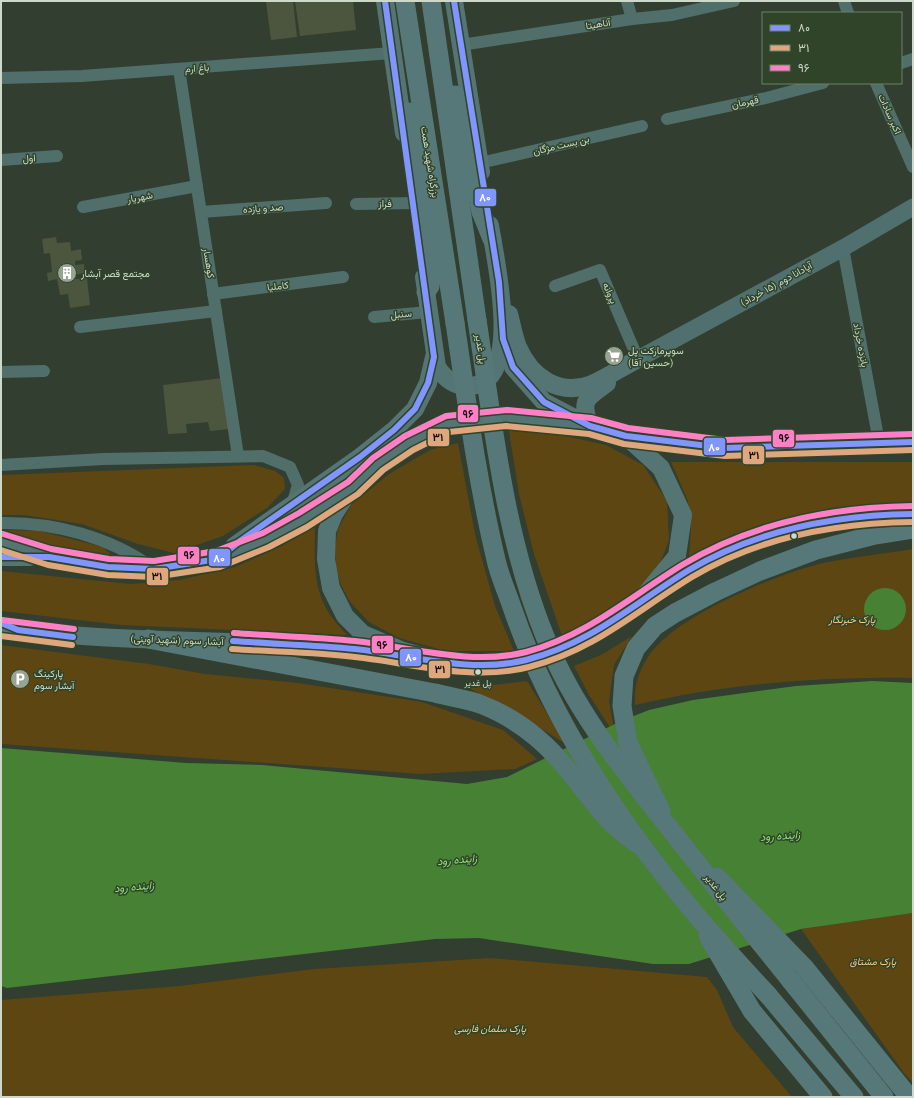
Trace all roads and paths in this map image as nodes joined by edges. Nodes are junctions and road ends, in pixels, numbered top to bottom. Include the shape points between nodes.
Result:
1 (385, 1) edge
2 (406, 1) edge
3 (431, 1) edge
4 (454, 1) edge
5 (627, 1) edge
6 (734, 1) edge
7 (844, 1) edge
8 (848, 12) edge
9 (632, 19) junction
10 (461, 45) junction
11 (392, 53) junction
12 (414, 60) junction
13 (913, 60) edge
14 (902, 63) edge
15 (440, 65) junction
16 (179, 69) junction
17 (1, 78) edge
18 (819, 84) edge
19 (876, 84) edge
20 (668, 118) dead end
21 (642, 126) dead end
22 (57, 156) dead end
23 (1, 160) edge
24 (480, 163) junction
25 (913, 167) edge
26 (197, 186) junction
27 (326, 203) dead end
28 (414, 203) junction
29 (356, 204) dead end
30 (83, 207) dead end
31 (913, 207) edge
32 (201, 212) junction
33 (492, 239) junction
34 (843, 248) junction
35 (343, 277) dead end
36 (499, 282) junction
37 (555, 286) dead end
38 (426, 292) junction
39 (213, 294) junction
40 (216, 311) junction
41 (428, 312) junction
42 (374, 317) dead end
43 (80, 327) dead end
44 (503, 339) junction
45 (434, 356) junction
46 (638, 359) junction
47 (44, 371) dead end
48 (1, 372) edge
49 (590, 426) junction
50 (626, 436) junction
51 (879, 442) junction
52 (913, 442) edge
53 (238, 456) junction
54 (1, 465) edge
55 (353, 488) junction
56 (292, 505) junction
57 (913, 514) edge
58 (1, 523) edge
59 (913, 529) edge
60 (1, 542) edge
61 (1, 557) edge
62 (49, 557) junction
63 (218, 559) junction
64 (154, 569) junction
65 (640, 601) junction
66 (1, 623) edge
67 (10, 629) edge
68 (148, 639) junction
69 (448, 663) junction
70 (669, 827) junction
71 (644, 848) junction
72 (697, 916) junction
73 (823, 1097) edge
74 (854, 1097) edge
75 (884, 1097) edge
76 (909, 1097) edge

1 - 11 main road
2 - 12 highway, بزرگراه شهید همت
3 - 15 highway
4 - 10 main road
5 - 9 street
6 - 9 street, آناهیتا via 672,15
7 - 8 street
9 - 10 street, آناهیتا
10 - 24 main road
11 - 16 street, باغ ارم
11 - 28 main road
12 - 38 highway via 407,95 431,276 430,286
12 - 71 highway, بزرگراه شهید همت, bridge via 478,471 498,565 527,650 551,702 590,769
13 - 14 street
15 - 33 highway via 459,106 481,212
15 - 70 highway, پل غدیر, bridge via 500,470 519,557 546,639 570,690 610,753
16 - 17 street, باغ ارم via 82,76
16 - 26 street, کوهسار
18 - 20 street, قهرمان
19 - 25 street, اکبر سادات
21 - 24 street, بن بست مژگان
22 - 23 street, اول
24 - 33 main road
26 - 30 street, شهریار
26 - 32 street, کوهسار
27 - 32 street, صد و یازده
28 - 29 street, فراز
28 - 38 main road
31 - 34 main road, آپادانا دوم (۱۵ خرداد)
32 - 39 street, کوهسار
33 - 36 main road
34 - 46 main road, آپادانا دوم (۱۵ خرداد)
34 - 51 street, پانزده خرداد
35 - 39 street, کاملیا
36 - 44 main road
36 - 46 main road via 518,347 533,370 547,382 564,389 590,384
37 - 46 street, پروانه via 600,270
38 - 41 main road
39 - 40 street, کوهسار
40 - 43 street
40 - 53 street, کوهسار
41 - 42 street, سنبل
41 - 45 main road
44 - 45 main road via 494,371 483,383 472,386 451,383 437,367
44 - 49 main road via 513,367 544,402
45 - 56 main road via 428,383 415,409 394,430 360,457
46 - 49 main road via 587,398 584,410
47 - 48 street
49 - 50 main road
49 - 55 main road via 506,418 447,424 409,443 378,464
50 - 51 main road via 724,448
50 - 65 main road via 661,468 683,515 677,556
51 - 52 main road
53 - 54 street via 103,459
53 - 56 street via 263,456 290,467 298,485
55 - 63 main road via 266,540
55 - 69 main road via 334,514 327,531 326,559 331,588 344,616 363,634 403,652
56 - 63 main road
57 - 65 main road via 886,513 838,518 787,528 739,546 699,565
58 - 64 street via 28,524 106,541 134,554
59 - 70 highway, bridge via 816,550 760,571 675,613 656,626 636,648 624,676 622,706 628,743
60 - 62 main road
61 - 62 main road
62 - 64 main road via 108,567
63 - 64 main road
65 - 69 main road via 601,630 564,648 506,664
66 - 67 main road, آبشار سوم (شهید آوینی)
67 - 68 main road, آبشار سوم (شهید آوینی) via 73,637
68 - 69 main road, آبشار سوم (شهید آوینی) via 232,641 354,649
68 - 71 highway via 435,693 479,704 516,722 533,734 566,767 604,817 617,830
70 - 75 highway, پل غدیر, bridge
70 - 76 highway, bridge via 804,967
71 - 72 highway, bridge
72 - 73 highway, bridge via 752,1011
72 - 74 highway, bridge

